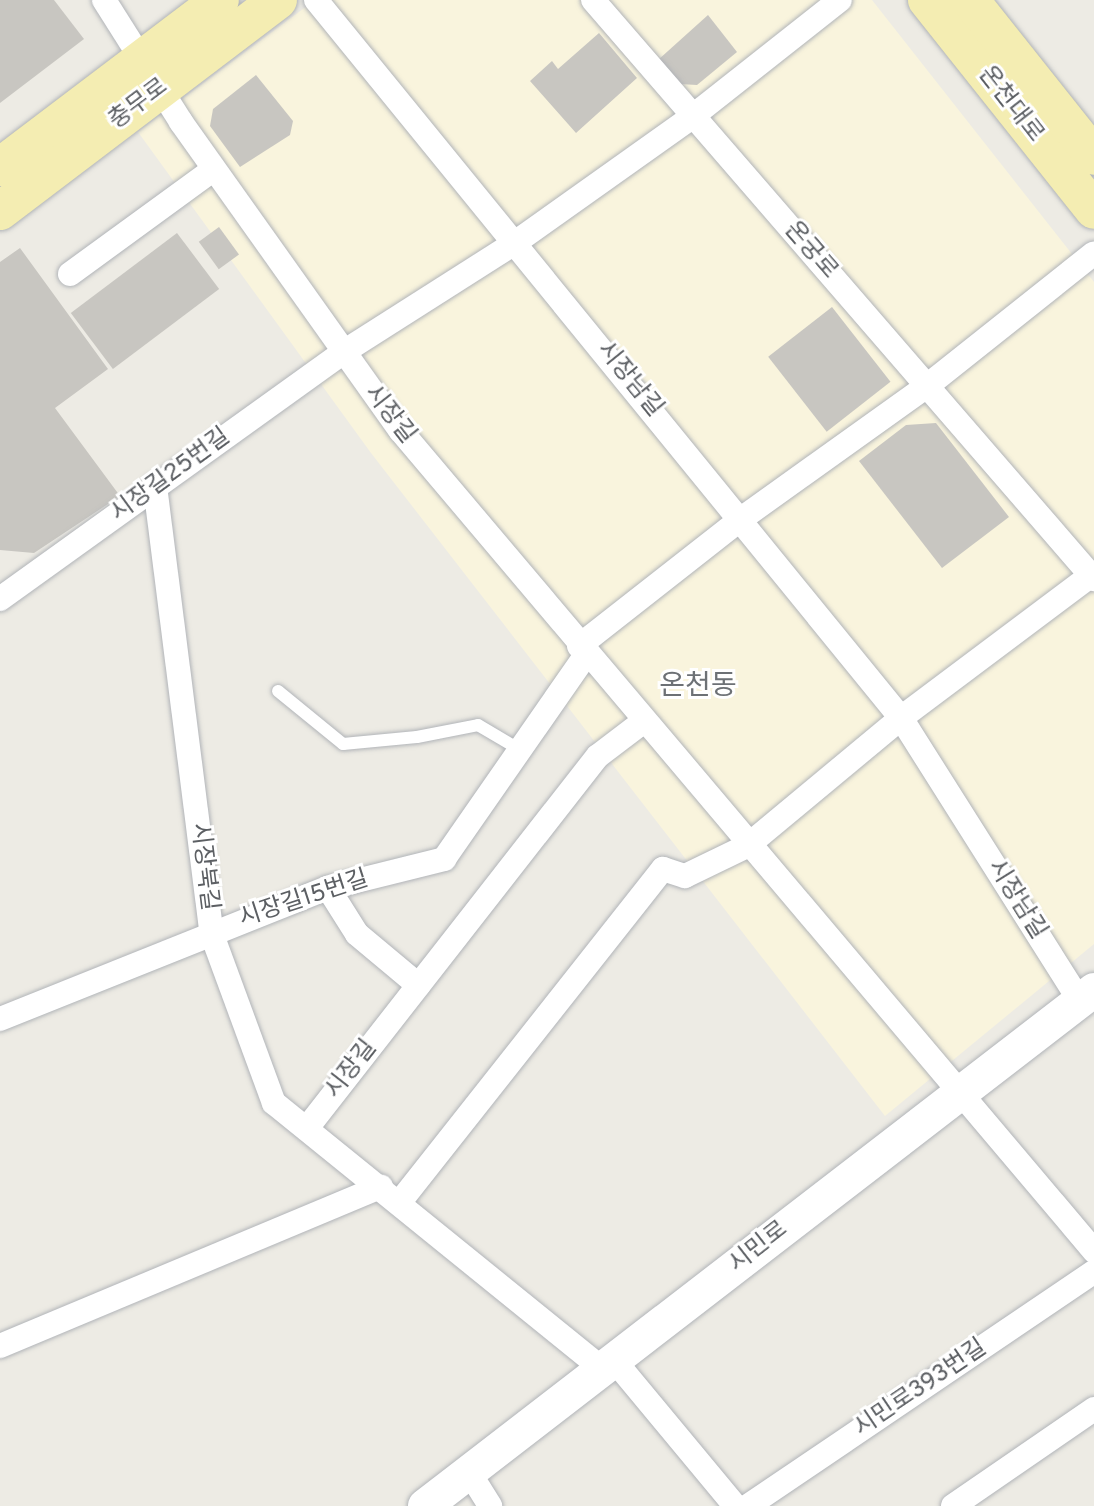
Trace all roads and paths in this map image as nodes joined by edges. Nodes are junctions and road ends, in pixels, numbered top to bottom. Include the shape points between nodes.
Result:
1 (104, 0) edge
2 (220, 0) edge
3 (278, 0) edge
4 (316, 0) edge
5 (593, 0) edge
6 (840, 0) edge
7 (927, 0) edge
8 (970, 0) edge
9 (149, 76) junction
10 (693, 116) junction
11 (1094, 156) edge
12 (0, 167) edge
13 (214, 169) junction
14 (1094, 210) edge
15 (0, 211) edge
16 (516, 242) junction
17 (1094, 253) edge
18 (70, 274) dead end
19 (342, 353) junction
20 (927, 386) junction
21 (155, 486) junction
22 (741, 519) junction
23 (1093, 576) edge
24 (0, 599) edge
25 (582, 650) junction
26 (278, 691) dead end
27 (901, 718) junction
28 (644, 721) junction
29 (517, 748) junction
30 (747, 846) junction
31 (328, 888) junction
32 (211, 932) junction
33 (418, 985) junction
34 (1087, 995) edge
35 (0, 1019) edge
36 (958, 1095) junction
37 (307, 1128) junction
38 (390, 1195) junction
39 (1094, 1251) edge
40 (1094, 1272) edge
41 (0, 1346) edge
42 (608, 1365) junction
43 (1094, 1409) edge
44 (469, 1472) junction
45 (425, 1506) edge
46 (490, 1506) edge
47 (735, 1506) edge
48 (748, 1506) edge
49 (953, 1506) edge

1 - 9 street, 시장길
2 - 9 main road, 충무로
3 - 9 main road, 충무로
4 - 16 street, 시장남길
5 - 10 street, 온궁로
6 - 10 street
7 - 14 main road, 온천대로
8 - 11 main road, 온천대로
9 - 12 main road, 충무로
9 - 13 street, 시장길
9 - 15 main road, 충무로
10 - 16 street
10 - 20 street, 온궁로
13 - 18 street
13 - 19 street, 시장길
16 - 19 street
16 - 22 street, 시장남길
17 - 20 street
19 - 21 street, 시장길25번길
19 - 25 street, 시장길
20 - 22 street
20 - 23 street, 온궁로
21 - 24 street, 시장길25번길
21 - 32 street, 시장북길
22 - 25 street
22 - 27 street, 시장남길
23 - 27 street, 온궁로
25 - 28 street, 시장길
25 - 29 street, 시장길15번길
26 - 29 lane via 343,744 478,725
27 - 30 street
27 - 34 street, 시장남길
28 - 30 street, 시장길
28 - 33 street, 시장길 via 598,756
29 - 31 street, 시장길15번길 via 444,859
30 - 36 street, 시장길
30 - 38 street via 685,876 663,869
31 - 32 street, 시장길15번길
31 - 33 street via 357,934
32 - 35 street, 시장길15번길
32 - 37 street, 시장북길 via 274,1103
33 - 37 street, 시장길
34 - 36 main road, 시민로
36 - 39 street
36 - 42 main road, 시민로
37 - 38 street, 시장북길
38 - 41 street
38 - 42 street, 시장북길
40 - 48 street, 시민로393번길
42 - 44 main road, 시민로
42 - 47 street, 시장북길
43 - 49 street
44 - 45 main road, 시민로
44 - 46 street

